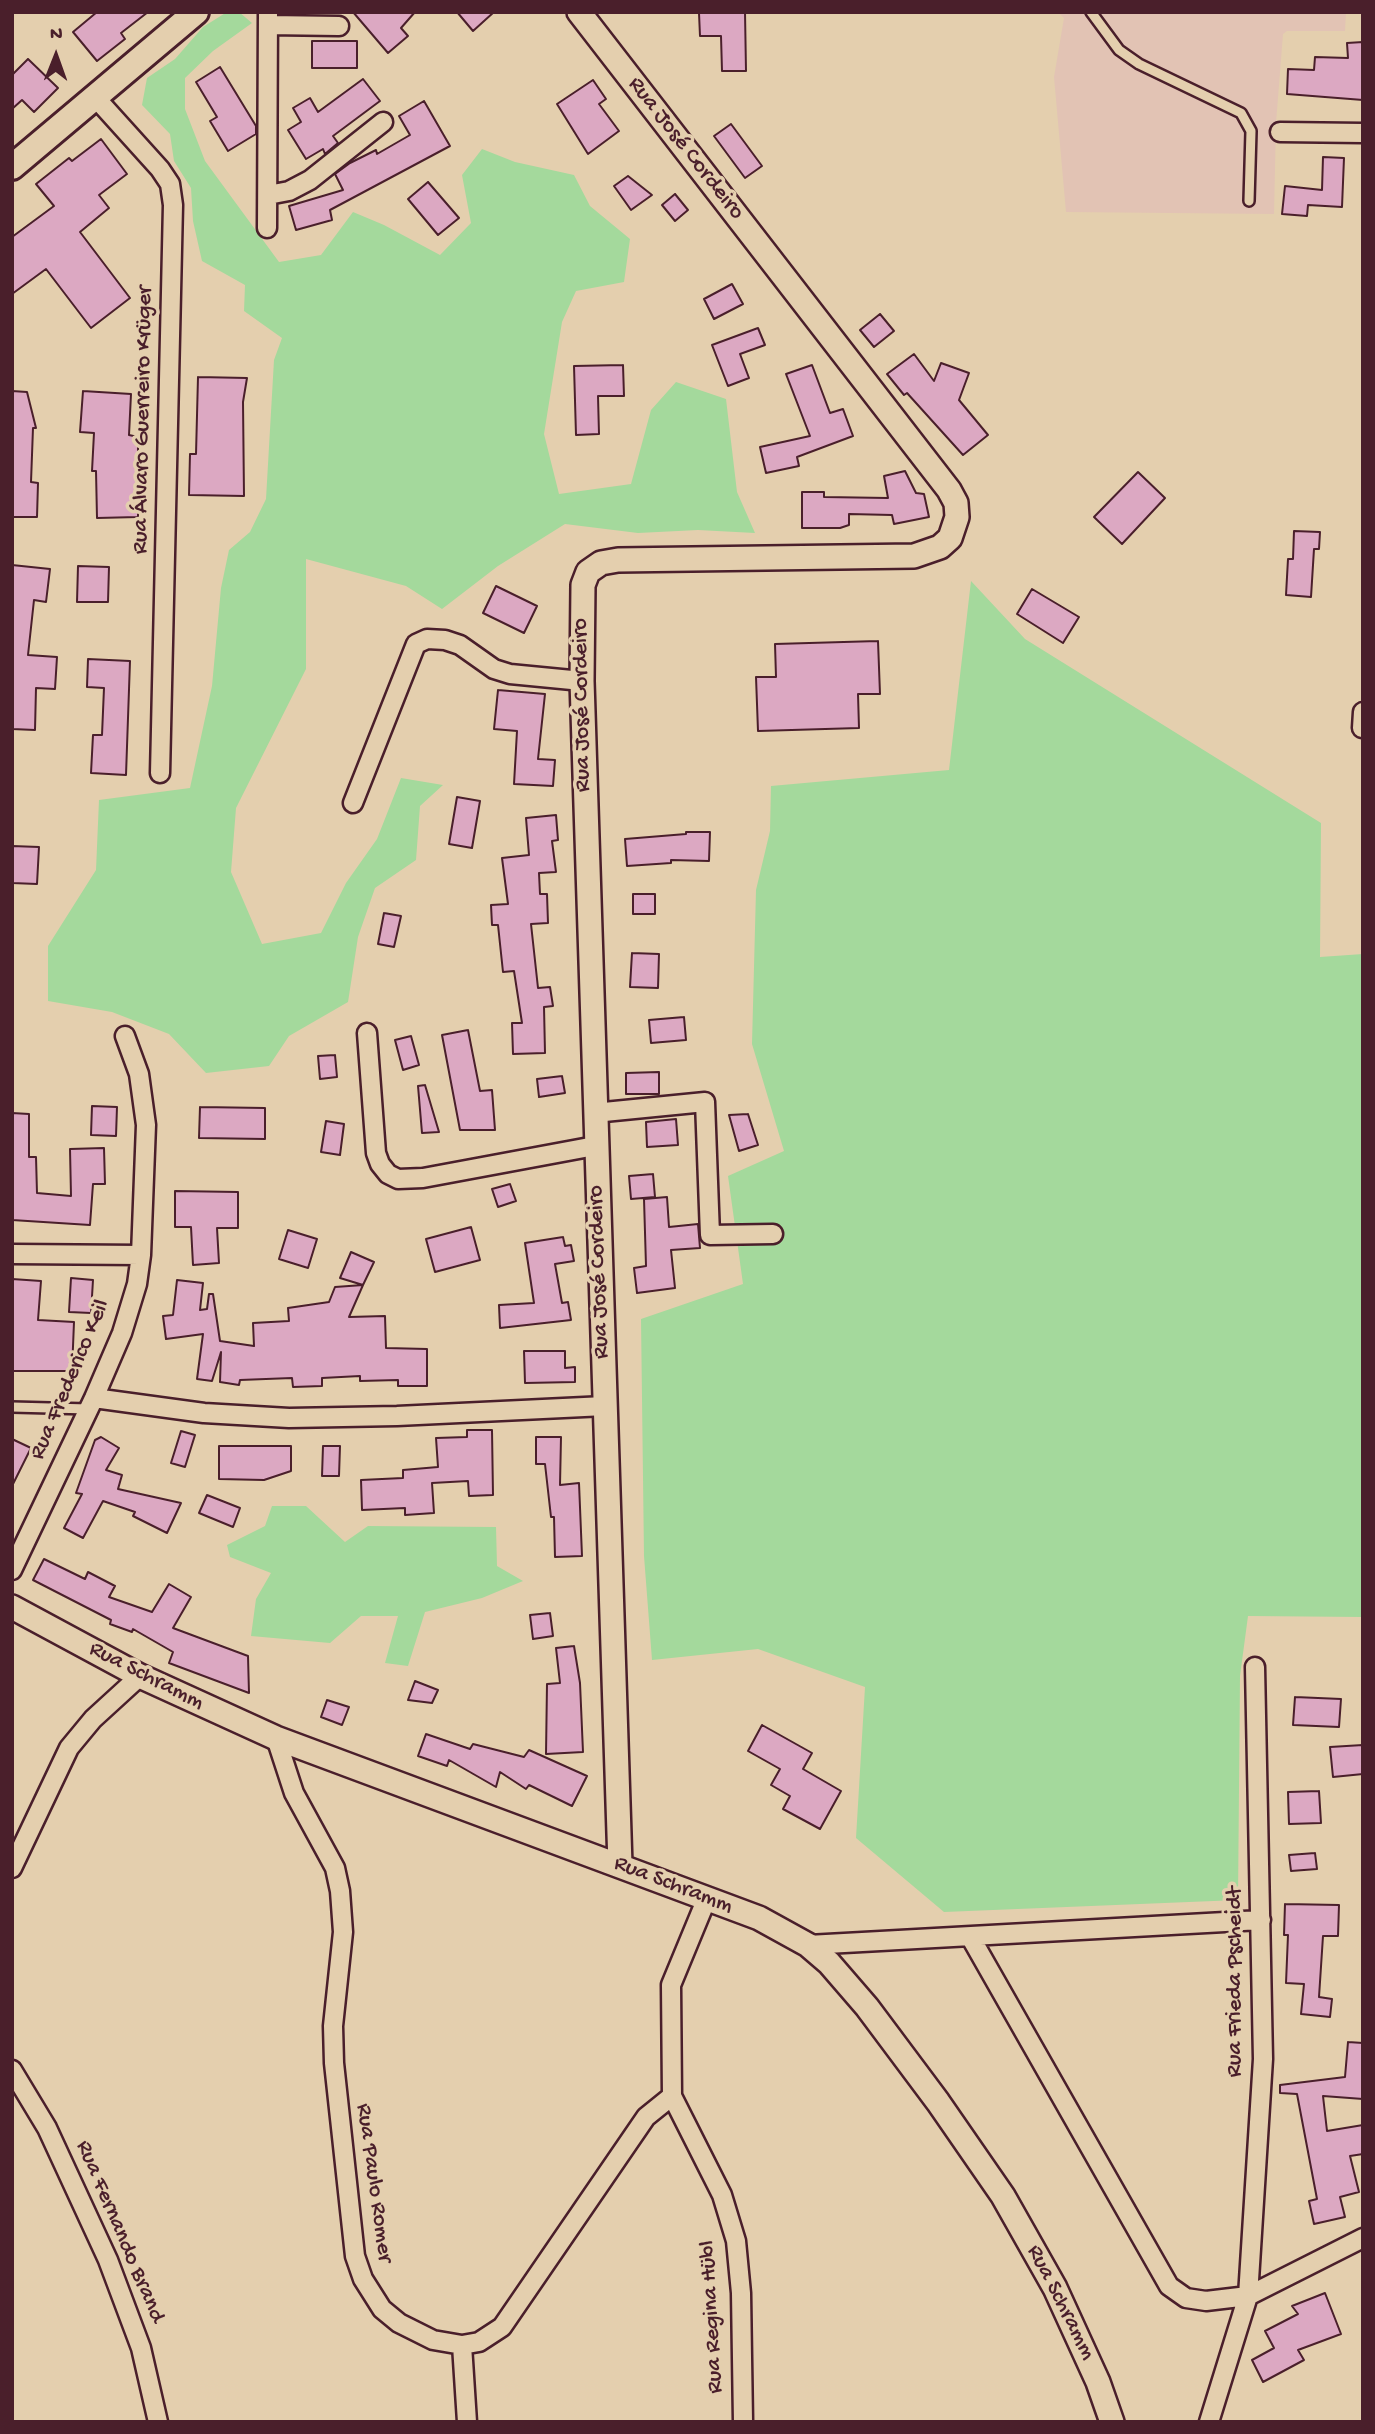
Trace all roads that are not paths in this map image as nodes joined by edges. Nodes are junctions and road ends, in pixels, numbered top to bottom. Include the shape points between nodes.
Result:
1 (196, 12) edge
2 (579, 12) edge
3 (1091, 12) edge
4 (268, 19) edge
5 (339, 26) dead end
6 (95, 97) junction
7 (383, 122) dead end
8 (1280, 132) dead end
9 (1363, 133) edge
10 (12, 167) edge
11 (268, 195) junction
12 (1249, 201) dead end
13 (267, 228) dead end
14 (582, 681) junction
15 (160, 773) dead end
16 (353, 803) dead end
17 (367, 1033) dead end
18 (125, 1036) dead end
19 (594, 1113) junction
20 (595, 1146) junction
21 (773, 1234) dead end
22 (12, 1254) edge
23 (141, 1255) junction
24 (91, 1403) junction
25 (605, 1406) junction
26 (12, 1407) edge
27 (12, 1570) edge
28 (12, 1607) edge
29 (1255, 1667) dead end
30 (140, 1676) junction
31 (276, 1738) junction
32 (620, 1865) junction
33 (12, 1868) edge
34 (707, 1898) junction
35 (1261, 1920) junction
36 (971, 1938) junction
37 (808, 1945) junction
38 (12, 2070) edge
39 (672, 2096) junction
40 (1363, 2238) edge
41 (1248, 2296) junction
42 (462, 2346) junction
43 (158, 2422) edge
44 (467, 2422) edge
45 (743, 2422) edge
46 (1112, 2422) edge
47 (1209, 2422) edge

1 - 6 main road
2 - 14 street, Rua José Cordeiro via 949,490 957,517 955,529 940,547 914,556 601,563 588,572 583,585
3 - 12 lane via 1119,50 1139,64 1241,113 1251,131
4 - 5 street
4 - 11 street
6 - 10 main road
6 - 15 street, Rua Álvaro Guerreiro Krüger via 160,169 170,184 173,205
7 - 11 street via 310,180
8 - 9 street
11 - 13 street
14 - 16 street via 510,674 445,640 416,644
14 - 19 street, Rua José Cordeiro
17 - 20 street via 376,1153 388,1174 398,1179
18 - 23 street, Rua Frederico Keil via 139,1074 146,1125
19 - 20 street, Rua José Cordeiro
19 - 21 street via 705,1102 710,1235
20 - 25 street, Rua José Cordeiro
22 - 23 street
23 - 24 street, Rua Frederico Keil via 131,1308
24 - 25 street via 261,1417
24 - 26 lane
24 - 27 street, Rua Frederico Keil
25 - 32 street, Rua José Cordeiro
28 - 30 street, Rua Schramm
29 - 35 street, Rua Frieda Pscheidt
30 - 31 street, Rua Schramm
30 - 33 street via 69,1748
31 - 32 street, Rua Schramm
31 - 42 street, Rua Paulo Romer via 294,1793 335,1868 340,1891 343,1932 333,2026 334,2063 355,2256 382,2309 415,2333
32 - 34 street, Rua Schramm
34 - 37 street, Rua Schramm via 759,1918
34 - 39 street via 671,1985
35 - 36 street
35 - 41 street, Rua Frieda Pscheidt via 1263,2059
36 - 37 street
36 - 41 street via 1169,2286 1185,2298 1206,2301
37 - 46 street, Rua Schramm via 830,1963 867,2007 996,2186 1055,2288
38 - 43 street, Rua Fernando Brand via 47,2128 108,2260 141,2348
39 - 42 street via 640,2125 513,2315 491,2336
39 - 45 street, Rua Regina Hübl via 722,2195 736,2241
40 - 41 street
41 - 47 street, Rua Frieda Pscheidt
42 - 44 street

